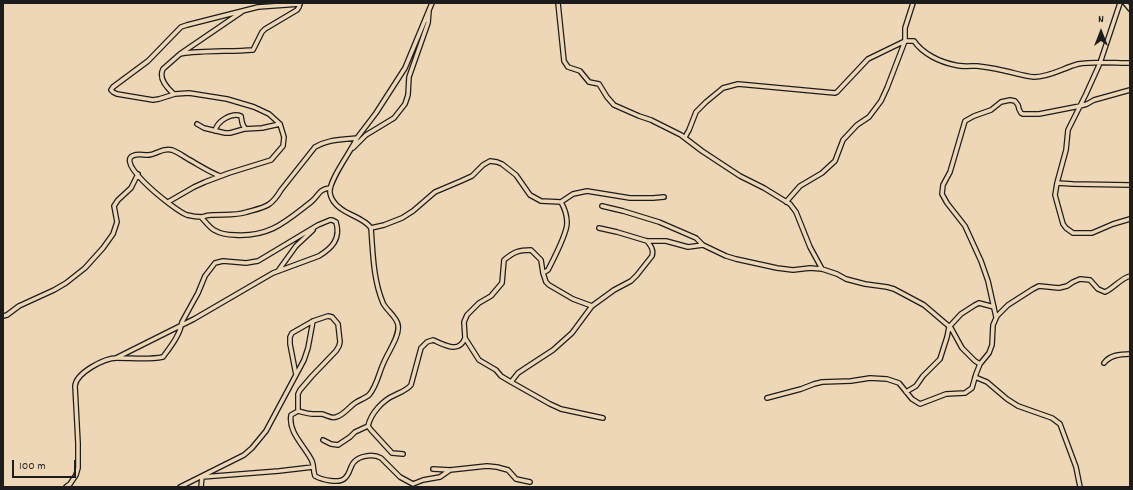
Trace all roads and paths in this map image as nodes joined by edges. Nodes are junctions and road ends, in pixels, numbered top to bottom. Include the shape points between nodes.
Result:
1 (432, 3) edge
2 (558, 3) edge
3 (913, 3) edge
4 (1120, 3) edge
5 (1125, 3) edge
6 (300, 4) edge
7 (429, 8) junction
8 (1130, 9) edge
9 (246, 10) junction
10 (905, 41) junction
11 (180, 54) junction
12 (1100, 63) junction
13 (1130, 63) edge
14 (1130, 90) edge
15 (174, 94) junction
16 (1080, 106) junction
17 (197, 124) dead end
18 (280, 124) junction
19 (246, 129) junction
20 (215, 131) junction
21 (685, 137) junction
22 (357, 138) junction
23 (349, 152) junction
24 (138, 174) junction
25 (220, 176) junction
26 (1057, 183) junction
27 (1130, 186) edge
28 (330, 188) junction
29 (664, 197) dead end
30 (168, 202) junction
31 (561, 202) junction
32 (786, 202) junction
33 (602, 206) dead end
34 (202, 217) junction
35 (1130, 220) edge
36 (318, 226) junction
37 (372, 228) junction
38 (599, 228) dead end
39 (647, 242) junction
40 (703, 245) junction
41 (822, 269) junction
42 (278, 271) junction
43 (543, 273) junction
44 (1130, 276) edge
45 (592, 306) junction
46 (994, 307) junction
47 (3, 316) edge
48 (996, 317) junction
49 (313, 321) junction
50 (182, 326) junction
51 (949, 327) junction
52 (465, 338) junction
53 (1130, 354) edge
54 (116, 358) junction
55 (1104, 362) dead end
56 (980, 364) junction
57 (296, 375) junction
58 (975, 377) junction
59 (512, 382) junction
60 (906, 392) junction
61 (767, 398) dead end
62 (298, 411) junction
63 (603, 418) dead end
64 (368, 426) junction
65 (323, 440) dead end
66 (403, 454) dead end
67 (313, 467) junction
68 (433, 469) dead end
69 (450, 470) junction
70 (202, 477) junction
71 (530, 482) dead end
72 (66, 487) edge
73 (180, 487) edge
74 (201, 487) edge
75 (1080, 487) edge

1 - 7 street
2 - 21 street via 564,61 568,67 580,71 589,82 599,84 614,105
3 - 10 street via 905,28
4 - 12 street
5 - 8 street
6 - 9 street
6 - 11 street via 297,10 265,29 253,50
7 - 22 street via 405,68
7 - 23 street via 428,23 410,77 405,104 394,118 366,135
9 - 11 street
9 - 15 street via 181,27 148,61 111,90 117,94 153,100
10 - 12 street via 914,41 925,53 957,66 979,66 1034,77 1058,72 1070,66
10 - 21 street via 868,59 835,93 738,84 723,88 696,112
10 - 32 street via 888,88 875,110 843,140 835,161 822,173 800,186
11 - 15 street via 161,72 164,85
12 - 13 street
12 - 16 street
14 - 16 street
15 - 18 street via 189,93 227,99 270,114
16 - 26 street via 1068,130 1065,155
16 - 46 street via 1039,114 1023,114 1015,101 1010,100 966,121 942,194 965,226 981,261
17 - 20 street
18 - 19 street
18 - 25 street via 284,137 283,146 271,160
19 - 20 street via 230,133
19 - 20 street via 241,116 233,115 220,121
21 - 32 street via 740,176
22 - 23 street
22 - 34 street via 332,140 315,147 277,198 268,206 240,214
23 - 28 street
24 - 25 street via 130,164 133,155 151,155 166,149
24 - 30 street
24 - 47 street via 131,188 114,206 117,222 113,234 85,268 66,283
25 - 30 street via 194,186
26 - 27 street
26 - 35 street via 1055,195 1062,220 1066,228 1073,232 1092,233
28 - 34 street via 322,190 314,200 282,224 259,233 225,234 213,229
28 - 37 street via 336,205
29 - 31 street via 630,198 587,191 573,194
30 - 34 street via 187,215
31 - 37 street via 537,200 530,195 516,175 502,164 490,162 461,182 435,192 402,218
31 - 43 street via 567,216 567,226 548,270
32 - 41 street via 796,212
33 - 40 street via 659,222 696,238
36 - 42 street via 296,246
36 - 42 street via 330,220 336,222 337,236 330,249 319,256
36 - 50 street via 258,260 246,263 215,263 205,276
37 - 62 street via 376,283 384,304 398,323 398,332 392,348 368,396 341,415 331,418 322,414
38 - 39 street
39 - 40 street via 666,241 688,247
39 - 45 street via 652,248 652,256 637,275
40 - 41 street via 726,256 777,268
41 - 51 street via 846,279 894,289 924,305
42 - 50 street
43 - 45 street via 549,285 573,299
43 - 52 street via 541,260 531,250 518,251 504,260 502,283 491,296 467,315 464,322
44 - 48 street via 1105,292 1098,289 1090,280 1080,279 1059,288 1032,288
45 - 59 street via 572,333 553,350 518,373
46 - 48 street
46 - 51 street via 979,303 974,305
48 - 56 street via 992,345
49 - 57 street via 308,348
49 - 57 street via 294,331 290,337
49 - 62 street via 332,317 338,324 340,342 336,351 300,390
50 - 54 street
50 - 54 street via 164,356 148,359
51 - 56 street via 962,348
51 - 60 street via 940,359 916,386
52 - 59 street via 479,360
52 - 64 street via 460,346 456,347 433,340 427,342 421,348 409,388 382,404 372,415
53 - 55 street via 1116,355
54 - 72 street via 91,367 75,382 78,468 76,475
56 - 58 street
57 - 70 street via 266,431 252,448 244,455
58 - 60 street via 972,388 966,393 946,394 920,404
58 - 75 street via 987,382 1018,406 1052,418 1060,424 1076,467
59 - 63 street via 561,409
60 - 61 street via 899,382 870,378 818,383
62 - 67 street via 290,418 293,431 307,452
64 - 65 street via 338,445
64 - 66 street via 392,453
67 - 69 street via 318,478 341,481 347,477 357,459 364,456 378,457 400,477 413,484 440,478
67 - 70 street
68 - 69 street
69 - 71 street via 498,466 508,470 516,479
70 - 73 street
70 - 74 street

